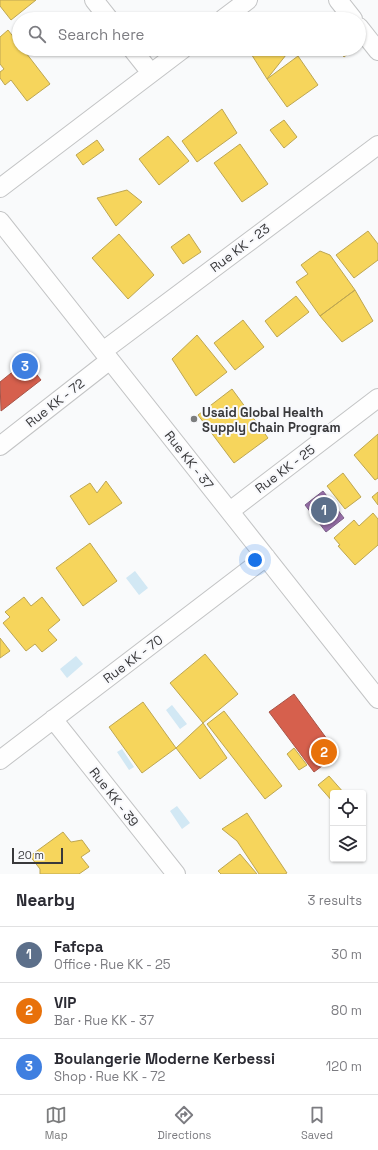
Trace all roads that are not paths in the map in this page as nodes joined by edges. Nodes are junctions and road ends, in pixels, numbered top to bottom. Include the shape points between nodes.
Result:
1 (94, 0) edge
2 (248, 0) edge
3 (338, 0) edge
4 (103, 12) edge
5 (232, 12) edge
6 (347, 12) edge
7 (366, 36) edge
8 (378, 51) edge
9 (137, 56) edge
10 (174, 56) edge
11 (151, 74) junction
12 (378, 145) edge
13 (0, 188) edge
14 (0, 221) edge
15 (106, 355) junction
16 (378, 398) edge
17 (0, 446) edge
18 (230, 511) junction
19 (266, 557) junction
20 (378, 699) edge
21 (53, 719) junction
22 (0, 760) edge
23 (176, 874) edge

1 - 4 street
2 - 5 street
3 - 6 street
7 - 8 street
9 - 11 street
10 - 11 street
11 - 13 street
12 - 15 street, Rue KK - 23
14 - 15 street, Rue KK - 37
15 - 17 street, Rue KK - 72
15 - 18 street, Rue KK - 37
16 - 18 street, Rue KK - 25
18 - 19 street, Rue KK - 37
19 - 20 street, Rue KK - 37
19 - 21 street, Rue KK - 70
21 - 22 street, Rue KK - 70
21 - 23 street, Rue KK - 39

